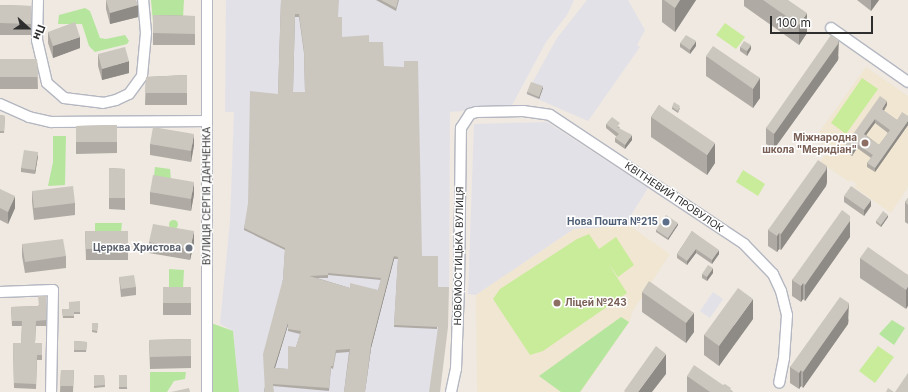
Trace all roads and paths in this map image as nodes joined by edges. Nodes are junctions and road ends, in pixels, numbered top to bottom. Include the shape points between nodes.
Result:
1 (38, 0) edge
2 (143, 0) edge
3 (207, 0) edge
4 (832, 28) dead end
5 (908, 82) edge
6 (85, 102) junction
7 (0, 104) edge
8 (464, 120) joint
9 (86, 121) junction
10 (207, 121) junction
11 (0, 292) edge
12 (779, 383) dead end
13 (51, 392) edge
14 (207, 392) edge
15 (451, 392) edge

1 - 6 street via 37,40 47,83 64,98
2 - 6 street via 145,46 140,80 129,94 116,100
3 - 10 street, ВУЛИЦЯ СЕРГІЯ ДАНЧЕНКА
4 - 5 street
6 - 9 street
7 - 9 street via 38,120
8 - 12 street, КВІТНЕВИЙ ПРОВУЛОК via 476,112 524,111 550,115 744,244 773,274 787,315 784,358
8 - 15 street, НОВОМОСТИЦЬКА ВУЛИЦЯ via 461,128 456,370
9 - 10 street
10 - 14 street, ВУЛИЦЯ СЕРГІЯ ДАНЧЕНКА
11 - 13 street via 53,290

